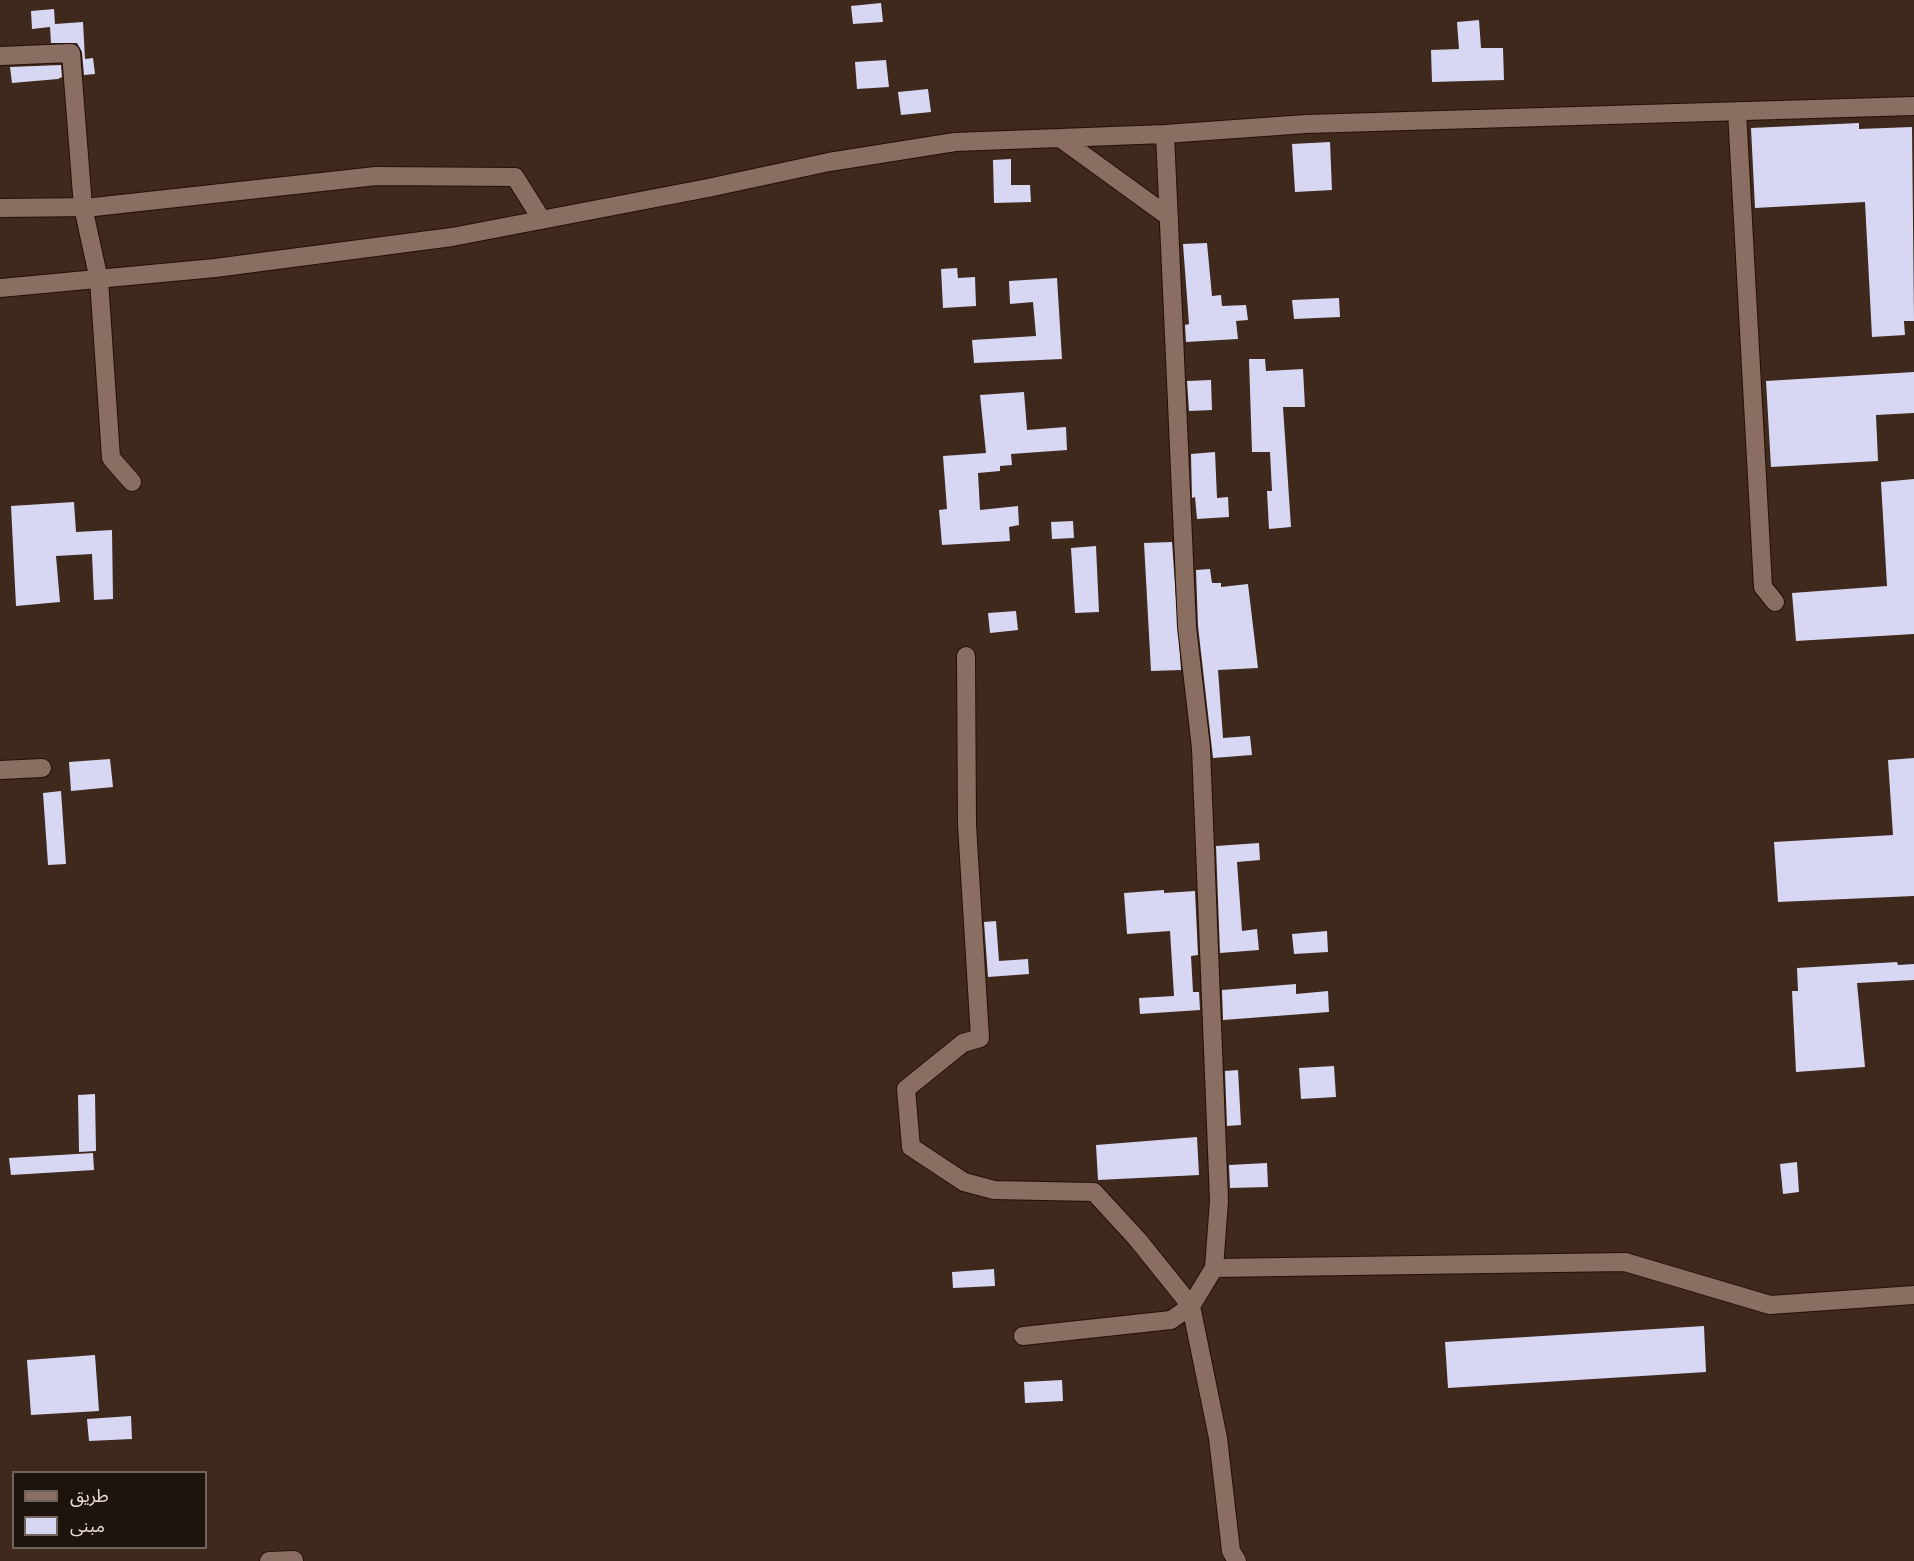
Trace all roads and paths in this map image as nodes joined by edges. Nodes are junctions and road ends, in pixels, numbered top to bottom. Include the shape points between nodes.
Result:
1 (0, 56) edge
2 (1914, 106) edge
3 (1737, 111) junction
4 (1166, 134) junction
5 (1060, 138) junction
6 (83, 207) junction
7 (0, 208) edge
8 (1169, 217) junction
9 (542, 220) junction
10 (99, 280) junction
11 (0, 288) edge
12 (132, 482) dead end
13 (1775, 602) dead end
14 (966, 656) dead end
15 (42, 768) dead end
16 (0, 770) edge
17 (1214, 1268) junction
18 (1914, 1295) edge
19 (1191, 1306) junction
20 (1023, 1336) dead end
21 (294, 1560) edge
22 (269, 1561) edge
23 (1237, 1561) edge

1 - 6 street via 71,52
2 - 3 street
3 - 4 street via 1306,124
3 - 13 street via 1763,587
4 - 5 street
4 - 8 street
5 - 8 street
5 - 9 street via 955,142 829,162
6 - 7 street
6 - 9 street via 376,176 515,177
6 - 10 street
8 - 17 street via 1188,627 1201,748 1219,1201
9 - 10 street via 441,238
10 - 11 street
10 - 12 street via 111,458
14 - 19 street via 967,825 980,1038 963,1043 906,1089 911,1147 964,1182 994,1190 1094,1192
15 - 16 street
17 - 18 street via 1625,1262 1770,1305
17 - 19 street
19 - 20 street via 1171,1320
19 - 23 street via 1218,1438 1231,1551
21 - 22 street

